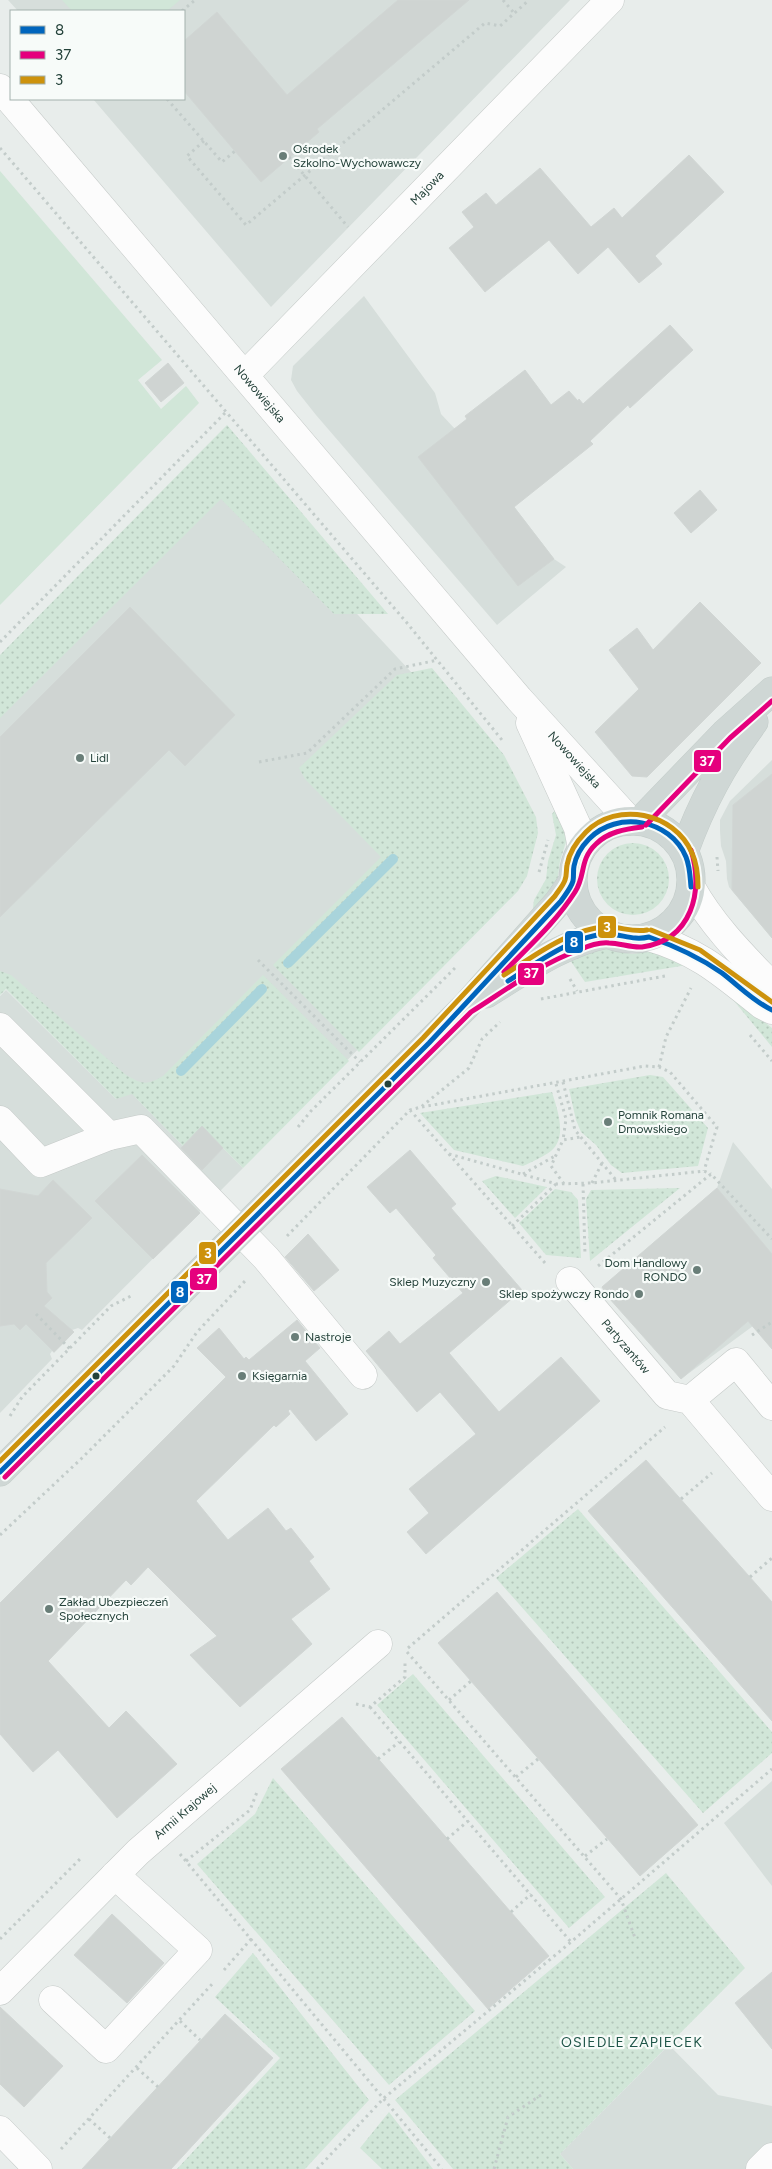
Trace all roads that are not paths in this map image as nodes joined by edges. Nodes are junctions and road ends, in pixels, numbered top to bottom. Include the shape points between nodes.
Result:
1 (610, 0) edge
2 (0, 88) edge
3 (10, 100) edge
4 (10, 100) edge
5 (245, 375) junction
6 (772, 692) edge
7 (772, 698) edge
8 (519, 699) junction
9 (636, 820) junction
10 (582, 848) junction
11 (684, 852) junction
12 (572, 882) junction
13 (690, 887) junction
14 (607, 934) junction
15 (649, 937) junction
16 (772, 986) edge
17 (466, 1006) junction
18 (772, 1010) edge
19 (0, 1027) edge
20 (0, 1120) edge
21 (109, 1136) junction
22 (241, 1230) junction
23 (578, 1278) road end
24 (363, 1375) dead end
25 (690, 1400) junction
26 (772, 1406) edge
27 (0, 1472) edge
28 (772, 1496) edge
29 (378, 1644) dead end
30 (115, 1875) junction
31 (0, 1990) edge
32 (53, 2000) dead end
33 (0, 2130) edge
34 (772, 2157) edge
35 (48, 2161) edge
36 (760, 2169) edge

1 - 5 street, Majowa
2 - 3 street, Nowowiejska
4 - 5 street, Nowowiejska
5 - 8 street, Nowowiejska
6 - 9 main road
7 - 11 main road via 738,744 705,799
8 - 9 street, Nowowiejska
8 - 10 street, Nowowiejska via 578,828
9 - 10 main road via 606,826
9 - 11 main road via 657,826 669,834
10 - 12 main road
11 - 13 main road
12 - 14 main road via 582,912
12 - 17 main road via 559,902
13 - 15 main road via 682,911 671,925
13 - 16 street via 714,923
14 - 15 main road via 624,939
14 - 17 main road via 586,939 555,953
15 - 18 street via 674,944 706,961
17 - 22 main road
19 - 21 street
20 - 21 street via 41,1163
21 - 22 street via 141,1129
22 - 24 street
22 - 27 main road
23 - 25 street, Partyzantów via 667,1396
25 - 26 street via 736,1362
25 - 28 street
29 - 30 street, Armii Krajowej
30 - 31 street, Armii Krajowej
30 - 32 street via 198,1950 106,2049
33 - 35 street
34 - 36 street

